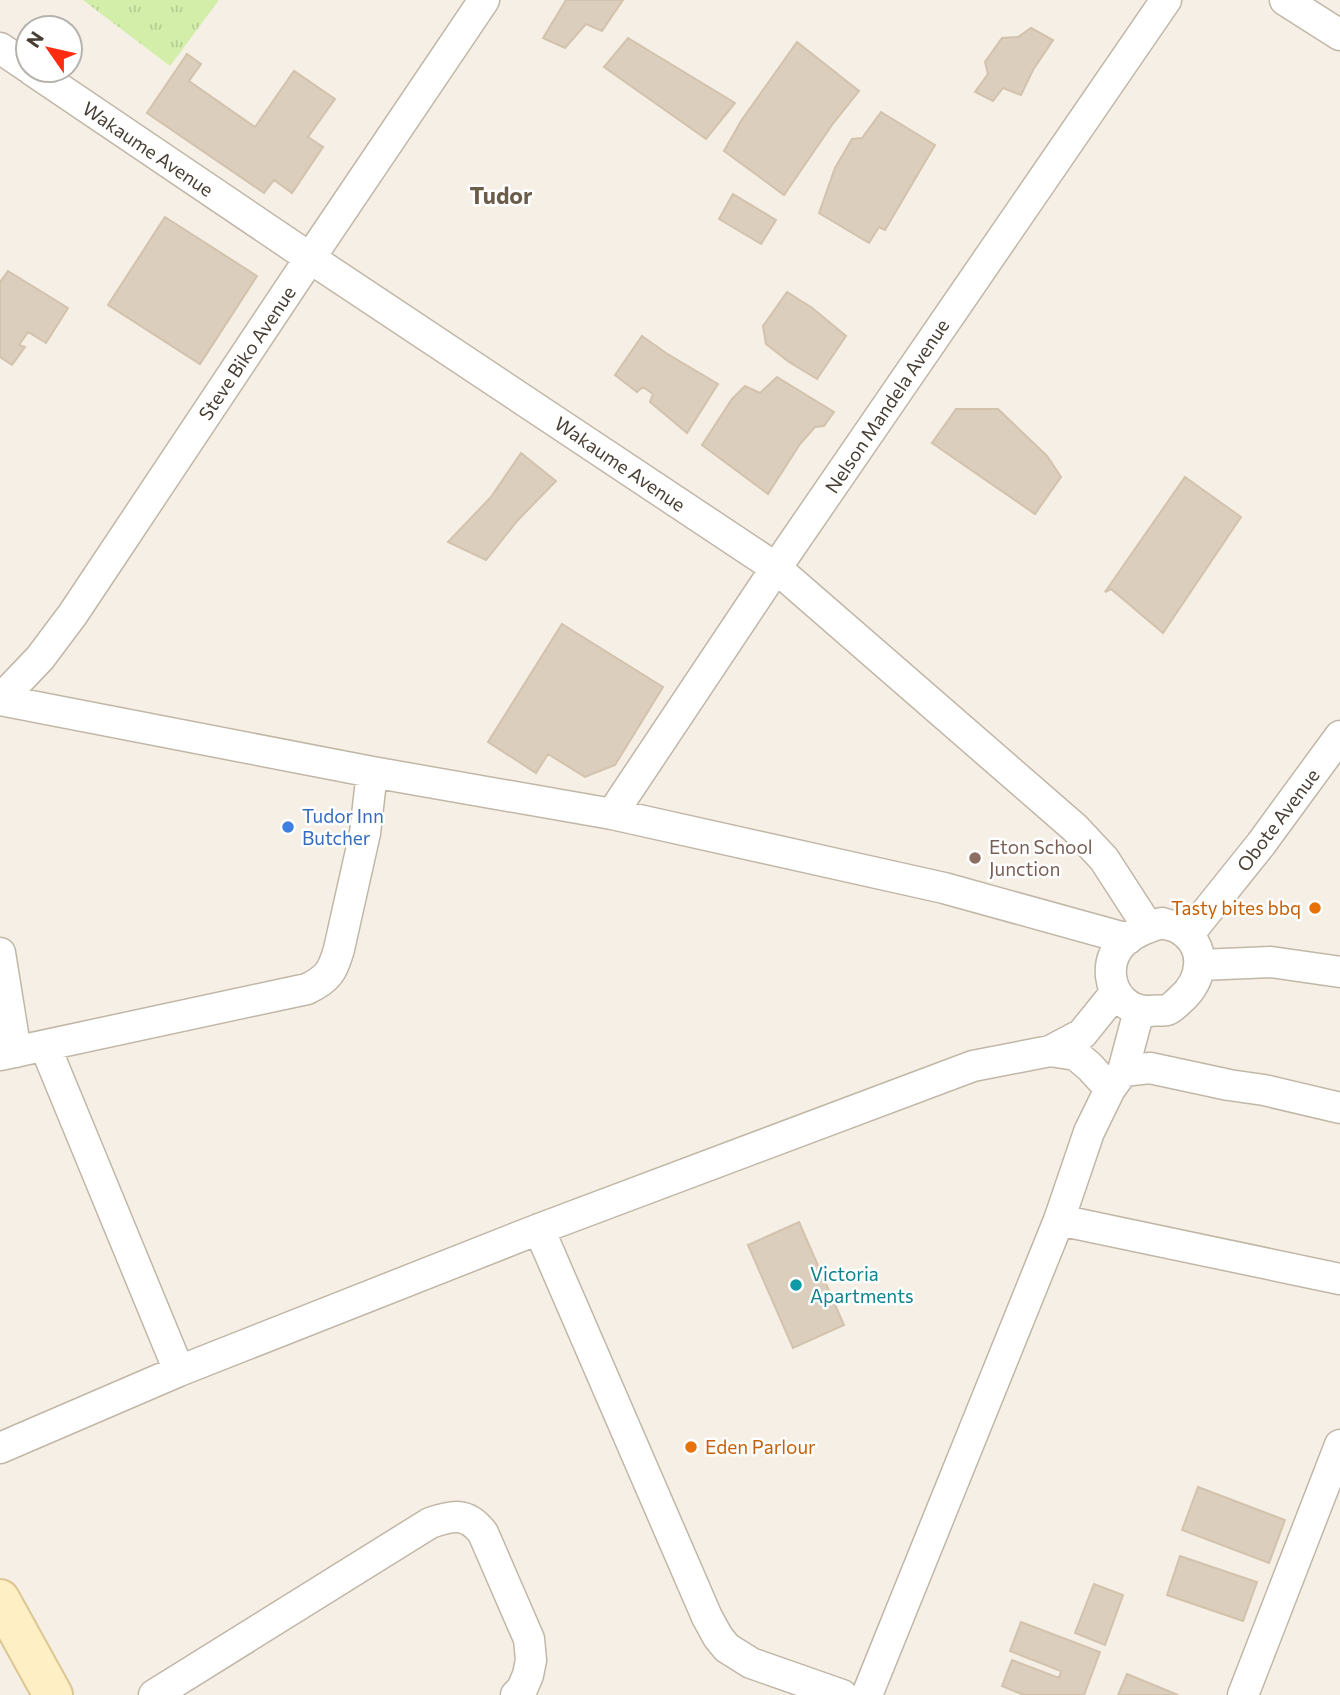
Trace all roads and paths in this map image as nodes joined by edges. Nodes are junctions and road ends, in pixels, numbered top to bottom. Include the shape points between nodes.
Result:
1 (484, 0) edge
2 (1166, 0) edge
3 (1285, 0) edge
4 (1340, 35) edge
5 (52, 84) edge
6 (310, 258) junction
7 (776, 568) junction
8 (0, 700) edge
9 (1340, 736) edge
10 (372, 772) junction
11 (612, 814) junction
12 (1138, 933) junction
13 (1188, 935) junction
14 (0, 953) edge
15 (1200, 965) junction
16 (1340, 972) edge
17 (1116, 992) junction
18 (1139, 1011) junction
19 (20, 1051) edge
20 (1050, 1051) junction
21 (1117, 1080) junction
22 (1340, 1108) edge
23 (1059, 1220) junction
24 (538, 1229) junction
25 (1340, 1279) edge
26 (178, 1371) junction
27 (1340, 1445) edge
28 (0, 1448) edge
29 (0, 1599) edge
30 (54, 1695) edge
31 (154, 1695) edge
32 (516, 1695) edge
33 (842, 1695) edge
34 (867, 1695) edge
35 (1243, 1695) edge

1 - 6 street, Steve Biko Avenue
2 - 7 street, Nelson Mandela Avenue
3 - 4 street
5 - 6 street, Wakaume Avenue
6 - 7 street, Wakaume Avenue
6 - 8 street, Steve Biko Avenue via 74,614
7 - 11 street, Nelson Mandela Avenue
7 - 12 street, Wakaume Avenue via 1075,828 1104,859
8 - 10 street
9 - 13 street, Obote Avenue
10 - 11 street
10 - 19 street via 365,833 339,948 330,974 323,980 307,989
11 - 12 street
12 - 13 street via 1162,923
12 - 17 street via 1111,961
13 - 15 street via 1198,950
14 - 19 street
15 - 16 street via 1271,962
15 - 18 street via 1189,992 1167,1010
17 - 18 street
17 - 20 street via 1082,1034
18 - 21 street
19 - 26 street
20 - 21 street via 1076,1055
20 - 24 street via 973,1066
21 - 22 street via 1150,1068
21 - 23 street via 1089,1132
23 - 25 street
23 - 34 street
24 - 26 street
24 - 33 street via 718,1637 751,1663
26 - 28 street
27 - 35 street
29 - 30 main road
31 - 32 street via 430,1523 458,1516 476,1523 483,1533 529,1639 528,1675

